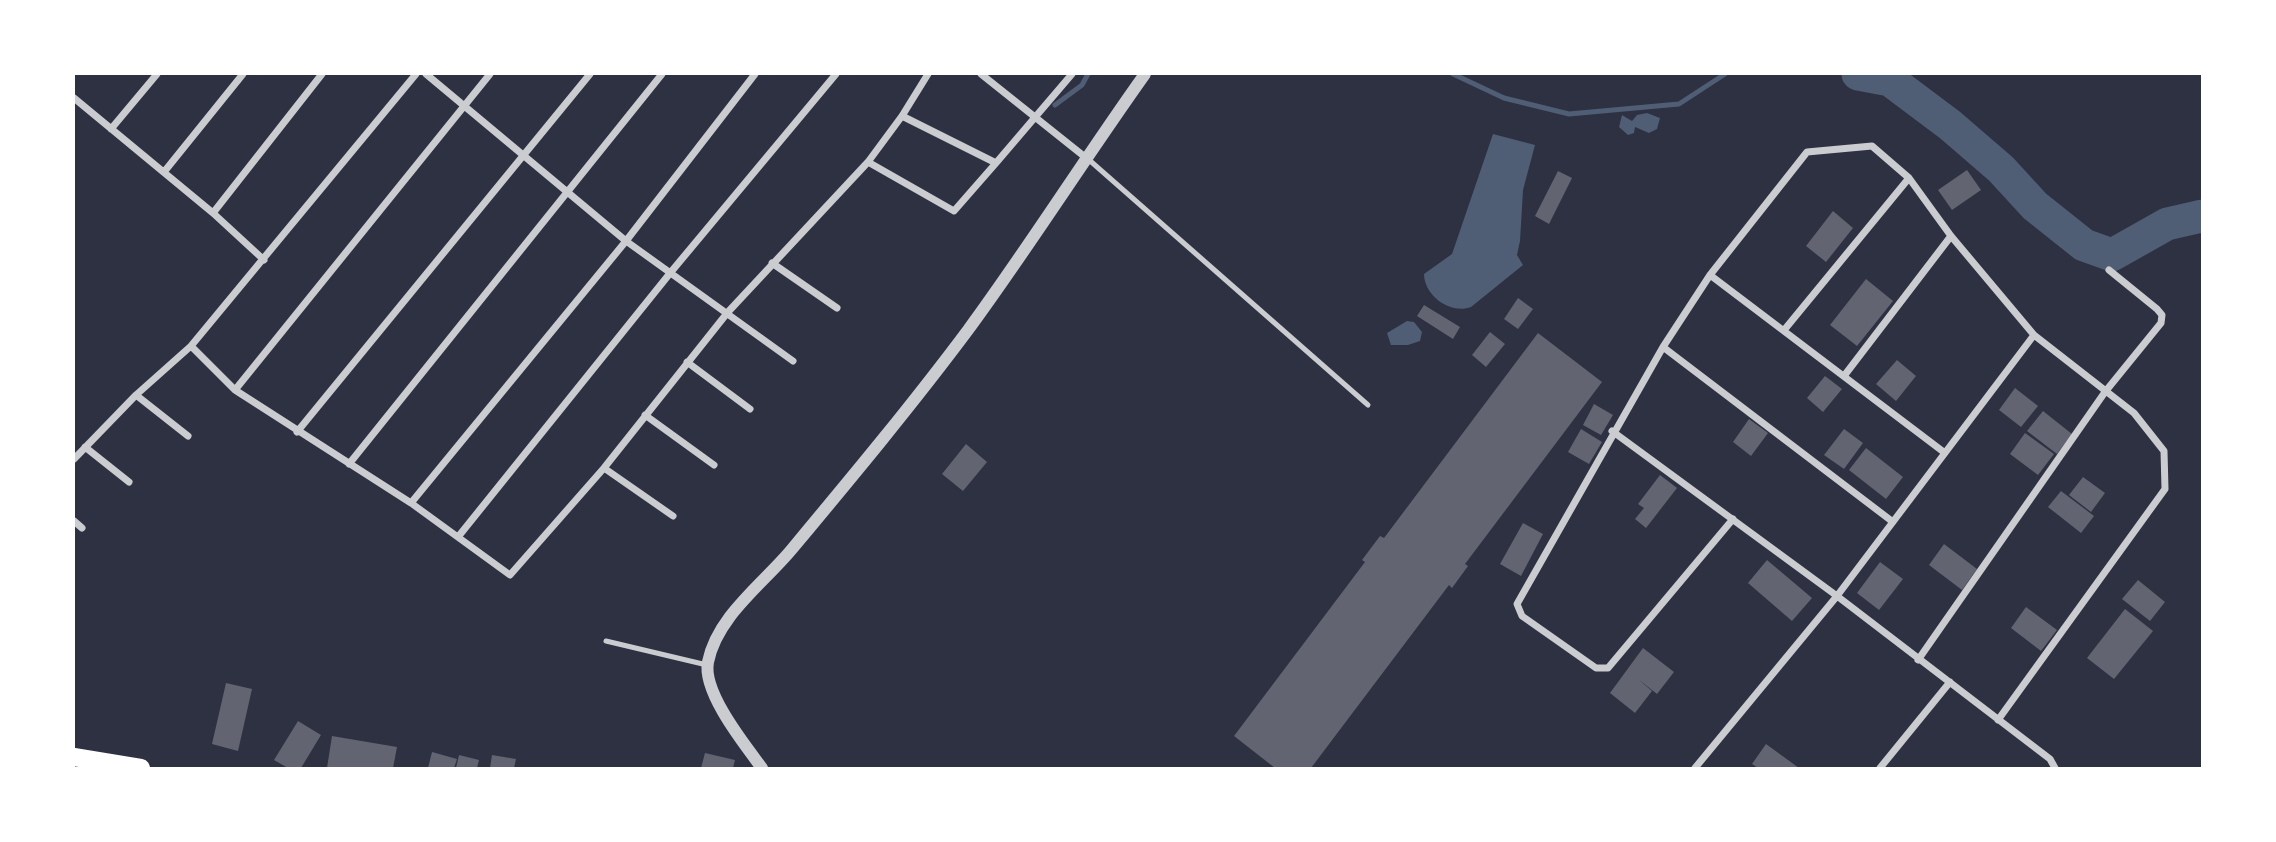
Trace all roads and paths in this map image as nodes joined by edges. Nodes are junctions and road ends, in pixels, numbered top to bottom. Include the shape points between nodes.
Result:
1 (157, 74) edge
2 (243, 74) edge
3 (322, 74) edge
4 (416, 74) edge
5 (426, 74) edge
6 (490, 74) edge
7 (590, 74) edge
8 (662, 74) edge
9 (755, 74) edge
10 (836, 74) edge
11 (928, 74) edge
12 (981, 74) edge
13 (1072, 74) edge
14 (1145, 74) edge
15 (74, 98) edge
16 (465, 105) junction
17 (902, 116) junction
18 (1035, 116) junction
19 (111, 129) junction
20 (523, 155) junction
21 (1085, 157) junction
22 (867, 162) junction
23 (996, 163) junction
24 (164, 172) junction
25 (1909, 178) junction
26 (567, 192) junction
27 (213, 213) junction
28 (1951, 236) junction
29 (626, 240) junction
30 (264, 260) junction
31 (772, 263) junction
32 (2109, 270) dead end
33 (671, 272) junction
34 (1710, 275) junction
35 (837, 308) dead end
36 (728, 312) junction
37 (1785, 329) junction
38 (2034, 335) junction
39 (191, 346) junction
40 (1663, 347) junction
41 (793, 361) dead end
42 (687, 362) junction
43 (1844, 376) junction
44 (235, 390) junction
45 (2105, 392) junction
46 (136, 395) junction
47 (1368, 405) dead end
48 (750, 409) dead end
49 (645, 415) junction
50 (1612, 431) junction
51 (296, 432) junction
52 (188, 436) dead end
53 (85, 447) junction
54 (1945, 453) junction
55 (74, 459) edge
56 (349, 464) junction
57 (713, 465) dead end
58 (604, 468) junction
59 (129, 482) dead end
60 (411, 503) junction
61 (673, 516) dead end
62 (1733, 519) junction
63 (74, 521) edge
64 (1893, 522) junction
65 (82, 528) dead end
66 (458, 537) junction
67 (1837, 596) junction
68 (606, 641) dead end
69 (1918, 660) junction
70 (707, 665) junction
71 (1950, 682) junction
72 (1998, 720) junction
73 (74, 757) edge
74 (141, 768) edge
75 (762, 768) edge
76 (1695, 768) edge
77 (1880, 768) edge
78 (2055, 768) edge

1 - 19 street
2 - 24 street
3 - 27 street
4 - 30 street
5 - 16 street
6 - 16 street
7 - 20 street
8 - 26 street
9 - 29 street
10 - 33 street
11 - 17 street
12 - 18 street
13 - 18 street
14 - 21 street
15 - 19 street
16 - 20 street
16 - 44 street
17 - 22 street
17 - 23 street
18 - 21 street
18 - 23 street
19 - 24 street
20 - 26 street
20 - 51 street
21 - 47 lane
21 - 70 street via 968,329 868,458 726,622
22 - 23 street via 954,211
22 - 31 street
24 - 27 street
25 - 28 street
25 - 34 street via 1872,146 1807,152
25 - 37 street
26 - 29 street
26 - 56 street
27 - 30 street
28 - 38 street
28 - 43 street
29 - 33 street
29 - 60 street
30 - 39 street
31 - 35 street
31 - 36 street
32 - 45 street via 2162,315 2161,323
33 - 36 street
33 - 66 street
34 - 37 street
34 - 40 street
36 - 41 street
36 - 42 street
37 - 43 street
38 - 45 street
38 - 54 street
39 - 44 street
39 - 46 street
40 - 50 street
40 - 64 street
42 - 48 street
42 - 49 street
43 - 54 street
44 - 51 street
45 - 69 street
45 - 72 street via 2134,413 2164,451 2165,489
46 - 52 street
46 - 53 street
49 - 57 street
49 - 58 street
50 - 62 street
50 - 62 street via 1517,604 1522,616 1596,668 1608,668
51 - 56 street
53 - 55 street
53 - 59 street
54 - 64 street
56 - 60 street
58 - 61 street
58 - 66 street via 510,575
60 - 66 street
62 - 67 street
63 - 65 street
64 - 67 street
67 - 69 street
67 - 76 street
68 - 70 lane
69 - 71 street
70 - 75 street via 732,728
71 - 72 street
71 - 77 street
72 - 78 street via 2050,759
73 - 74 main road

